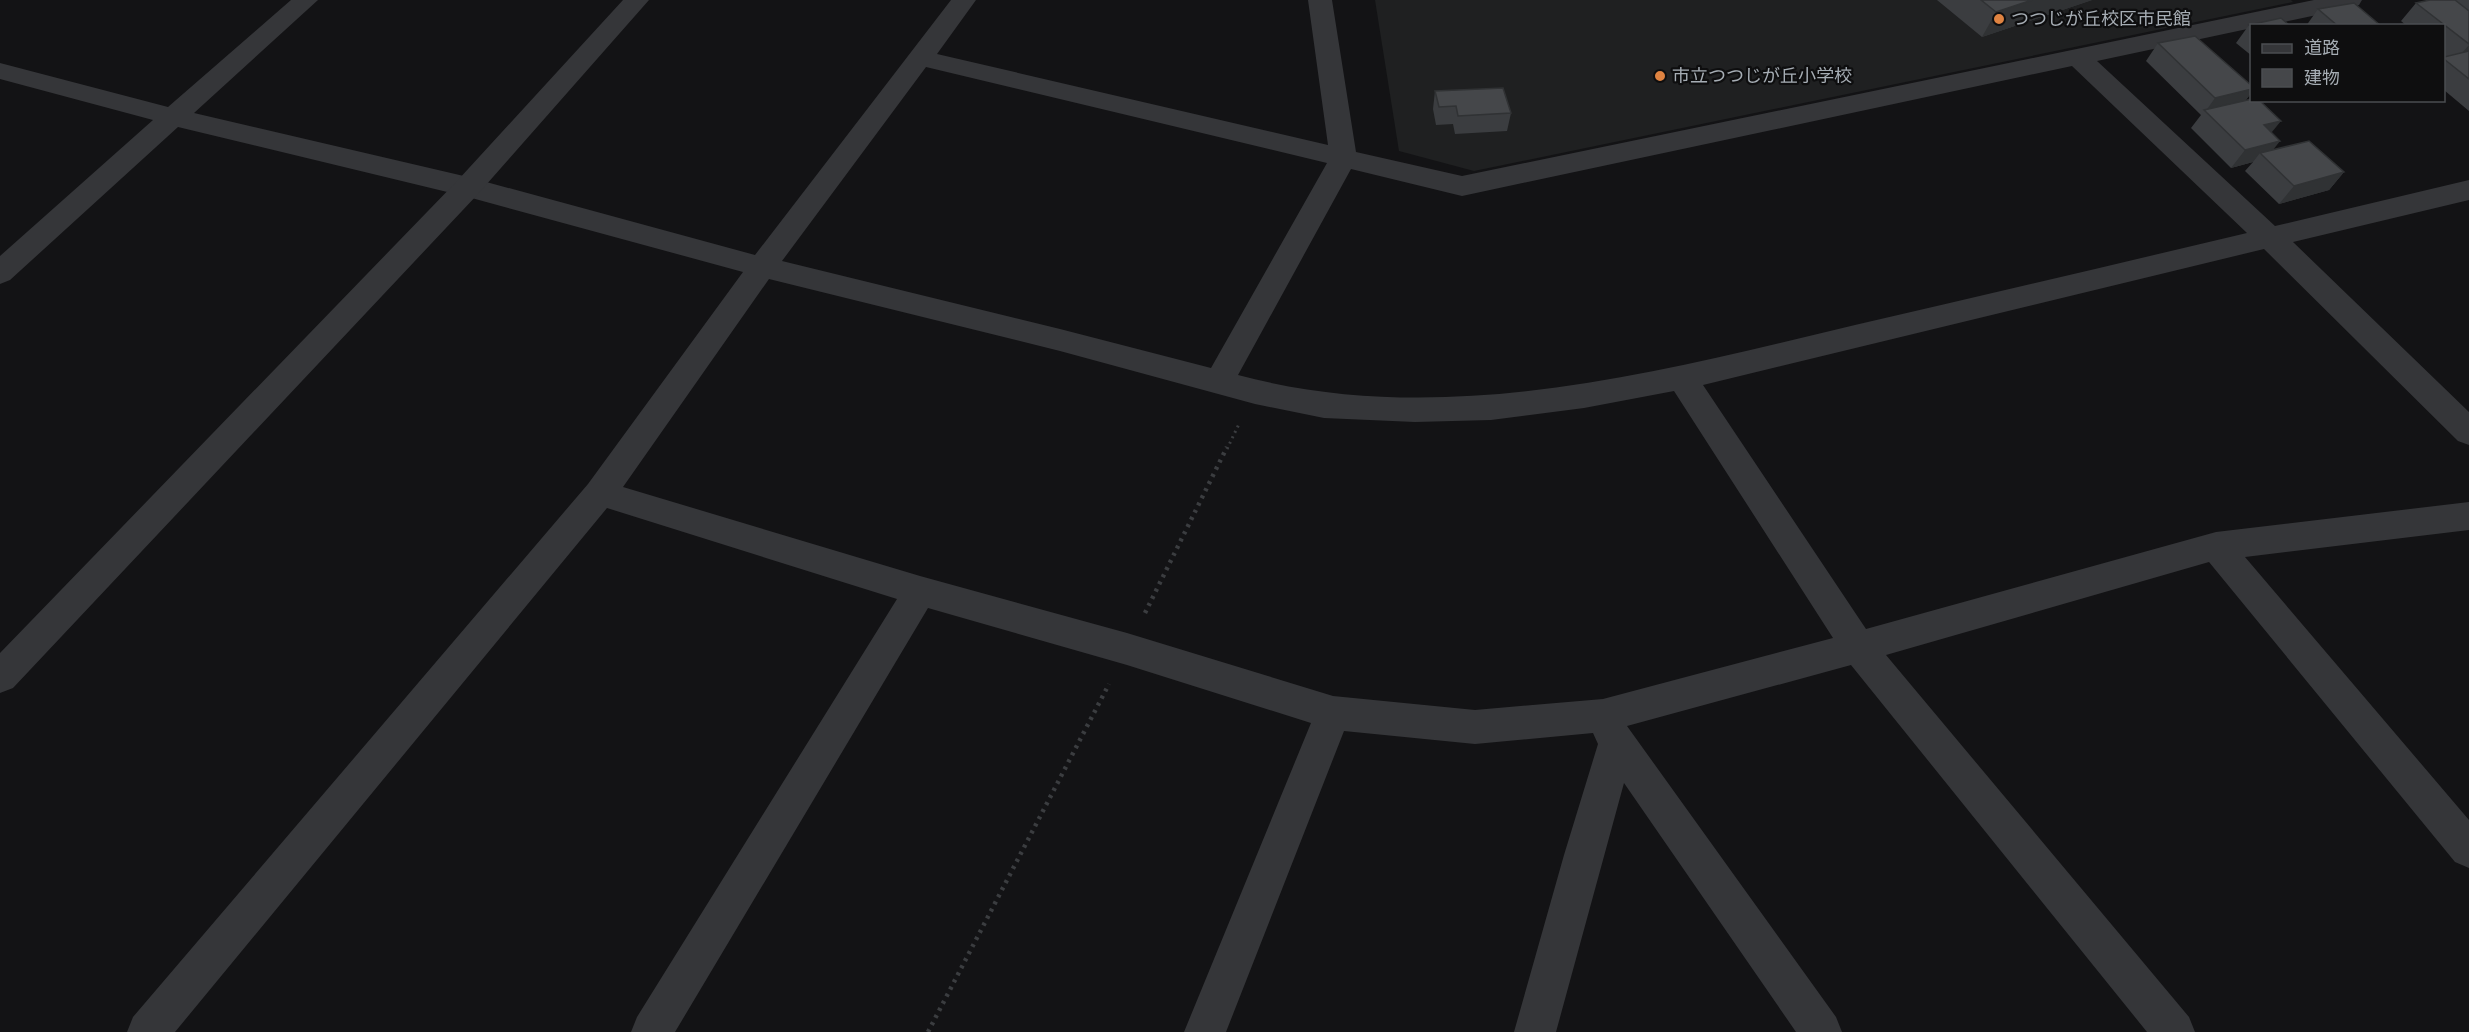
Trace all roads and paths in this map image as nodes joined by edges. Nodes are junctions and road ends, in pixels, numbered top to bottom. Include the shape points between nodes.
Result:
1 (306, 0) edge
2 (637, 0) edge
3 (964, 0) edge
4 (1320, 0) edge
5 (2335, 1) edge
6 (921, 58) junction
7 (2078, 58) junction
8 (0, 71) edge
9 (173, 117) junction
10 (1343, 158) junction
11 (468, 187) junction
12 (2469, 190) edge
13 (2269, 237) junction
14 (762, 267) junction
15 (0, 273) edge
16 (1682, 378) junction
17 (1219, 382) junction
18 (1255, 392) junction
19 (2469, 432) edge
20 (600, 493) junction
21 (2469, 516) edge
22 (2216, 546) junction
23 (920, 591) junction
24 (1858, 647) junction
25 (1127, 649) junction
26 (0, 677) edge
27 (1333, 713) junction
28 (1610, 729) junction
29 (2469, 849) edge
30 (148, 1032) edge
31 (652, 1032) edge
32 (928, 1032) edge
33 (1205, 1032) edge
34 (1535, 1032) edge
35 (1821, 1032) edge
36 (2174, 1032) edge

1 - 9 street
2 - 11 street
3 - 6 street
4 - 10 street
5 - 7 street
6 - 10 street
6 - 14 street
7 - 10 street via 1462,186
7 - 13 street
8 - 9 street
9 - 11 street
9 - 15 street
10 - 17 street
11 - 14 street
11 - 26 street
12 - 13 street
13 - 16 street
13 - 19 street
14 - 17 street
14 - 20 street
16 - 18 street via 1491,408 1324,406
16 - 24 street
17 - 18 street
18 - 25 path
20 - 23 street
20 - 30 street
21 - 22 street
22 - 24 street
22 - 29 street
23 - 25 street
23 - 31 street
24 - 28 street
24 - 36 street
25 - 27 street
25 - 32 path
27 - 28 street via 1475,727
27 - 33 street
28 - 34 street via 1583,855
28 - 35 street

